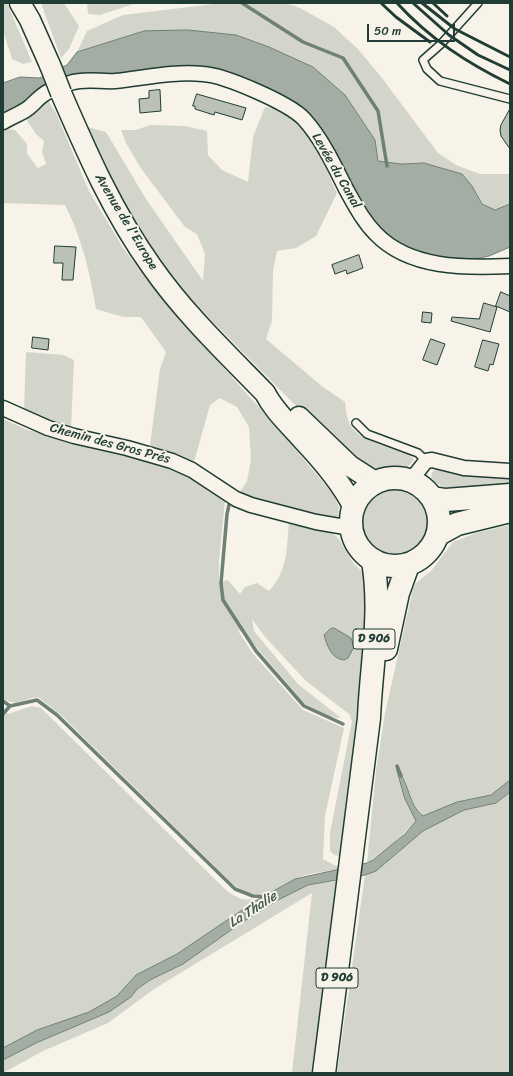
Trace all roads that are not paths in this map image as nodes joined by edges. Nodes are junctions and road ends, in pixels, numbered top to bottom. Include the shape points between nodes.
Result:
1 (20, 3) edge
2 (478, 3) edge
3 (28, 12) edge
4 (510, 99) edge
5 (3, 122) edge
6 (510, 266) edge
7 (266, 393) junction
8 (3, 408) edge
9 (356, 423) dead end
10 (426, 461) junction
11 (510, 471) edge
12 (410, 480) junction
13 (375, 482) junction
14 (510, 495) edge
15 (433, 498) junction
16 (353, 506) junction
17 (510, 511) edge
18 (351, 528) junction
19 (437, 535) junction
20 (373, 561) junction
21 (408, 565) junction
22 (369, 718) junction
23 (324, 1073) edge

1 - 3 main road, Avenue de l'Europe
2 - 4 lane via 423,60 427,69 440,80
3 - 7 main road, Avenue de l'Europe, bridge via 91,163 136,244 189,314
5 - 6 street, Levée du Canal via 27,109 44,94 72,82 204,74 262,94 303,118 326,150 364,219 388,244 422,260 448,265
7 - 13 main road, Avenue de l'Europe via 280,399 350,466
7 - 16 main road, Avenue de l'Europe via 272,406 312,449 342,487
8 - 18 street, Chemin des Gros Prés via 48,428 172,461 192,470 236,499 252,505 316,522
9 - 10 lane via 366,434 418,453
10 - 11 street
10 - 12 street
12 - 13 main road via 390,478
12 - 15 main road via 423,487
13 - 16 main road via 363,491
14 - 15 main road via 446,500
15 - 19 main road via 439,513 440,528
16 - 18 main road
17 - 19 main road via 457,524
18 - 20 main road via 356,545
19 - 21 main road via 434,544 423,557
20 - 21 main road via 391,567
20 - 22 main road, D 906 via 378,594
21 - 22 main road, D 906 via 398,593 382,676
22 - 23 main road, D 906

